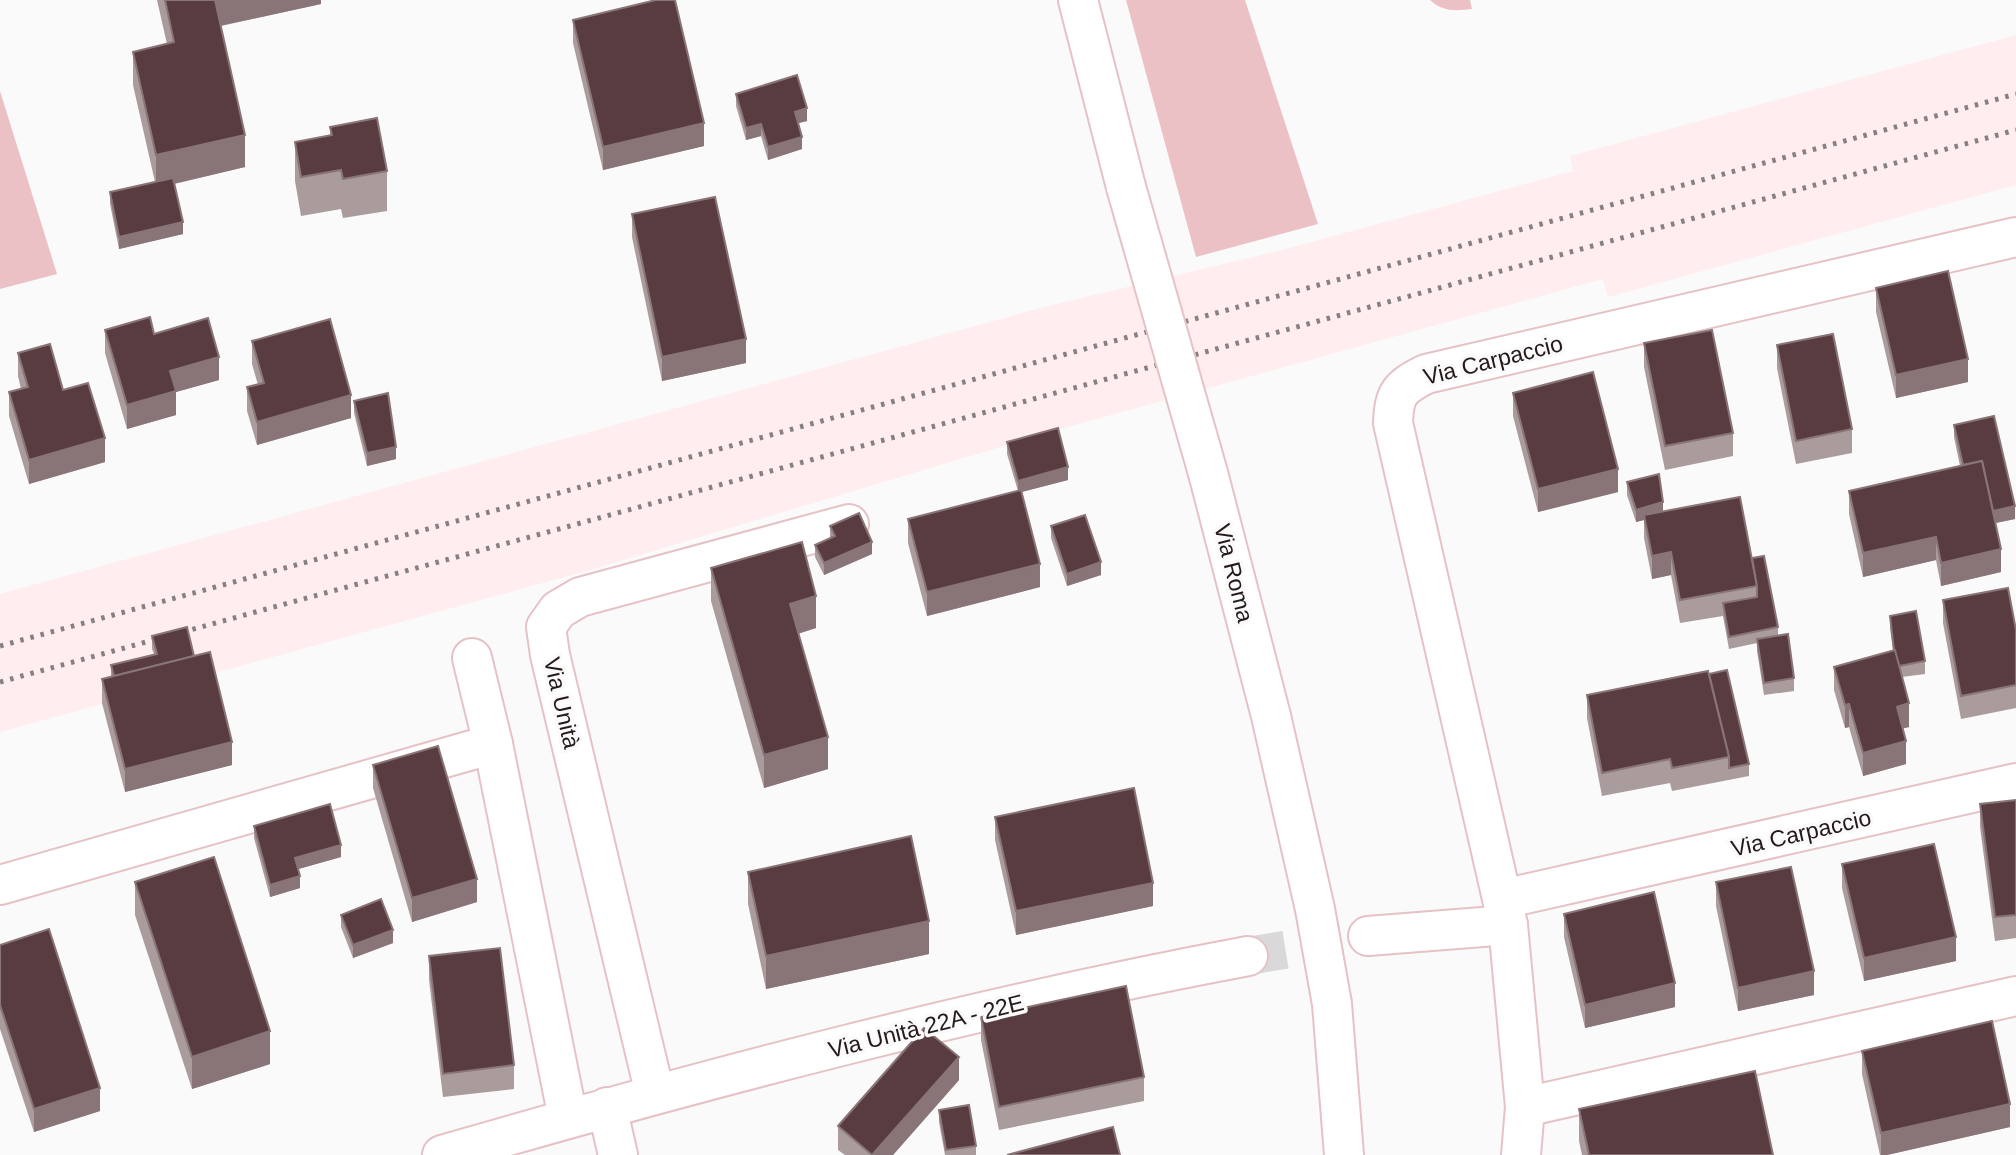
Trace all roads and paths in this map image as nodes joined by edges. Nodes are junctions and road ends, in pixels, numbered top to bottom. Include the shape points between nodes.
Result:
1 (1078, 0) edge
2 (2016, 237) edge
3 (849, 524) edge
4 (472, 658) dead end
5 (493, 744) junction
6 (2016, 783) edge
7 (0, 885) edge
8 (1506, 912) junction
9 (1368, 936) tunnel mouth
10 (1248, 956) tunnel mouth
11 (2016, 996) edge
12 (655, 1094) junction
13 (607, 1107) junction
14 (1525, 1107) junction
15 (568, 1118) junction
16 (442, 1155) edge
17 (618, 1155) edge
18 (1344, 1155) edge
19 (1521, 1155) edge

1 - 18 street, Via Roma, bridge via 1208,473 1315,909 1332,1004
2 - 8 street, Via Carpaccio via 1426,374 1404,385 1394,403 1393,423
3 - 12 street, Via Unità via 580,597 558,610 546,627
4 - 5 street
5 - 7 street
5 - 15 street
6 - 8 street, Via Carpaccio
8 - 9 street
8 - 14 street, Via Carpaccio
10 - 12 street, Via Unità 22A - 22E via 1087,986
11 - 14 street
12 - 13 street, Via Unità 22A - 22E
13 - 15 street, Via Unità 22A - 22E
13 - 17 street
14 - 19 street, Via Carpaccio
15 - 16 street, Via Unità 22A - 22E

